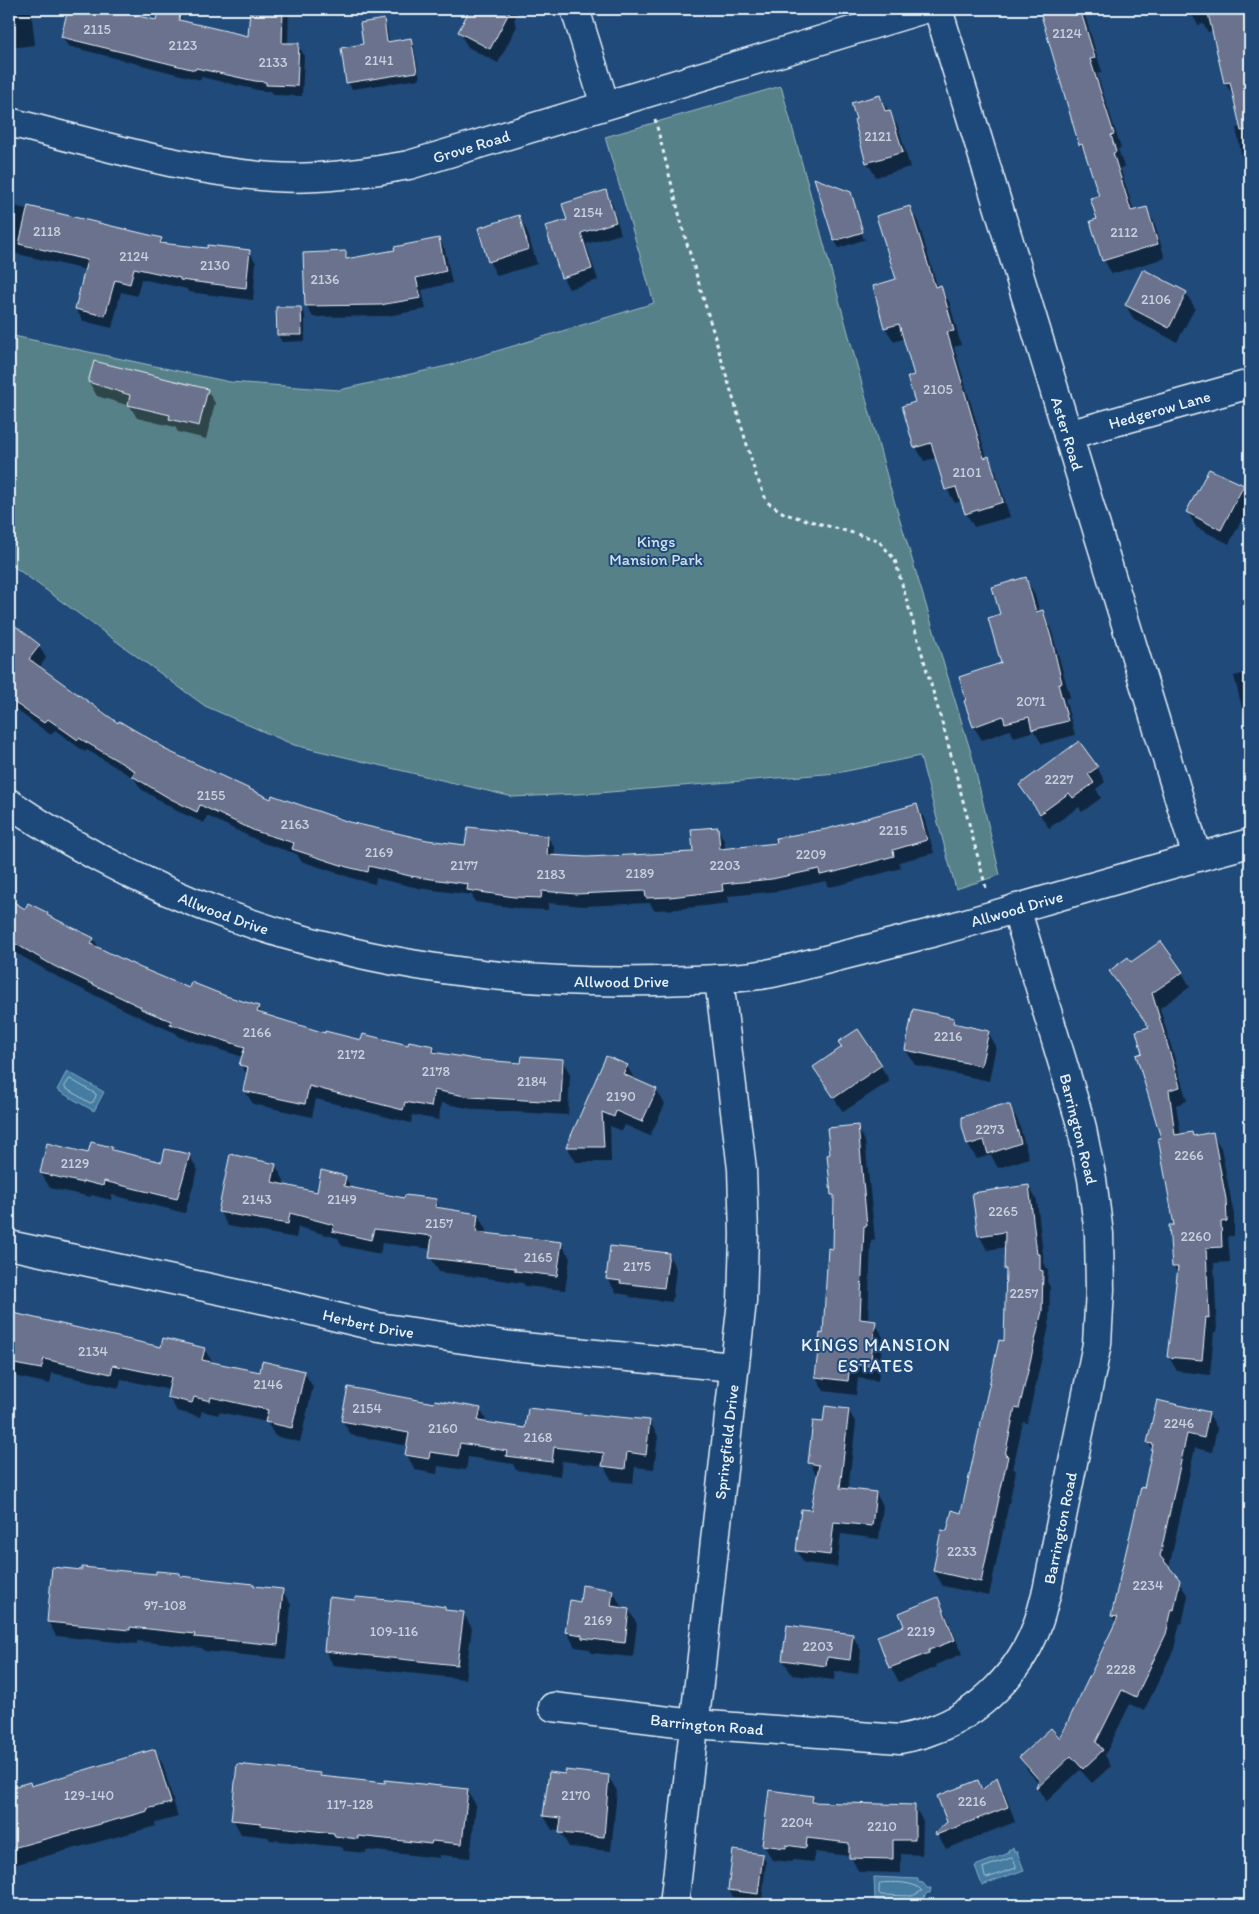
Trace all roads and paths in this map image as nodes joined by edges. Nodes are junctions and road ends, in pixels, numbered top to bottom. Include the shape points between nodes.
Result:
1 (575, 9) edge
2 (924, 9) edge
3 (938, 9) edge
4 (648, 92) junction
5 (606, 105) junction
6 (9, 122) edge
7 (1250, 384) edge
8 (1068, 435) junction
9 (9, 803) edge
10 (1250, 843) edge
11 (1197, 857) junction
12 (1005, 912) junction
13 (719, 979) junction
14 (9, 1245) edge
15 (733, 1367) junction
16 (553, 1707) dead end
17 (694, 1724) junction
18 (674, 1905) edge

1 - 5 street
2 - 4 street, Grove Road
3 - 8 street, Aster Road
4 - 5 street, Grove Road
4 - 12 path via 686,237 756,475 767,502 785,514 878,540 895,560 947,740
5 - 6 street, Grove Road via 409,165 318,177 274,177 194,167
7 - 8 street, Hedgerow Lane
8 - 11 street, Aster Road
9 - 13 street, Allwood Drive via 42,826 122,870 205,907 290,937 369,957 498,976 601,982
10 - 11 street, Allwood Drive
11 - 12 street, Allwood Drive
12 - 13 street, Allwood Drive via 763,975
12 - 17 street, Barrington Road via 1081,1124 1092,1179 1099,1252 1097,1344 1038,1622 1012,1670 985,1699 960,1718 931,1731 900,1740
13 - 15 street, Springfield Drive via 742,1169 742,1301
14 - 15 street, Herbert Drive via 378,1327 512,1346
15 - 17 street, Springfield Drive
16 - 17 street, Barrington Road
17 - 18 street, Springfield Drive

